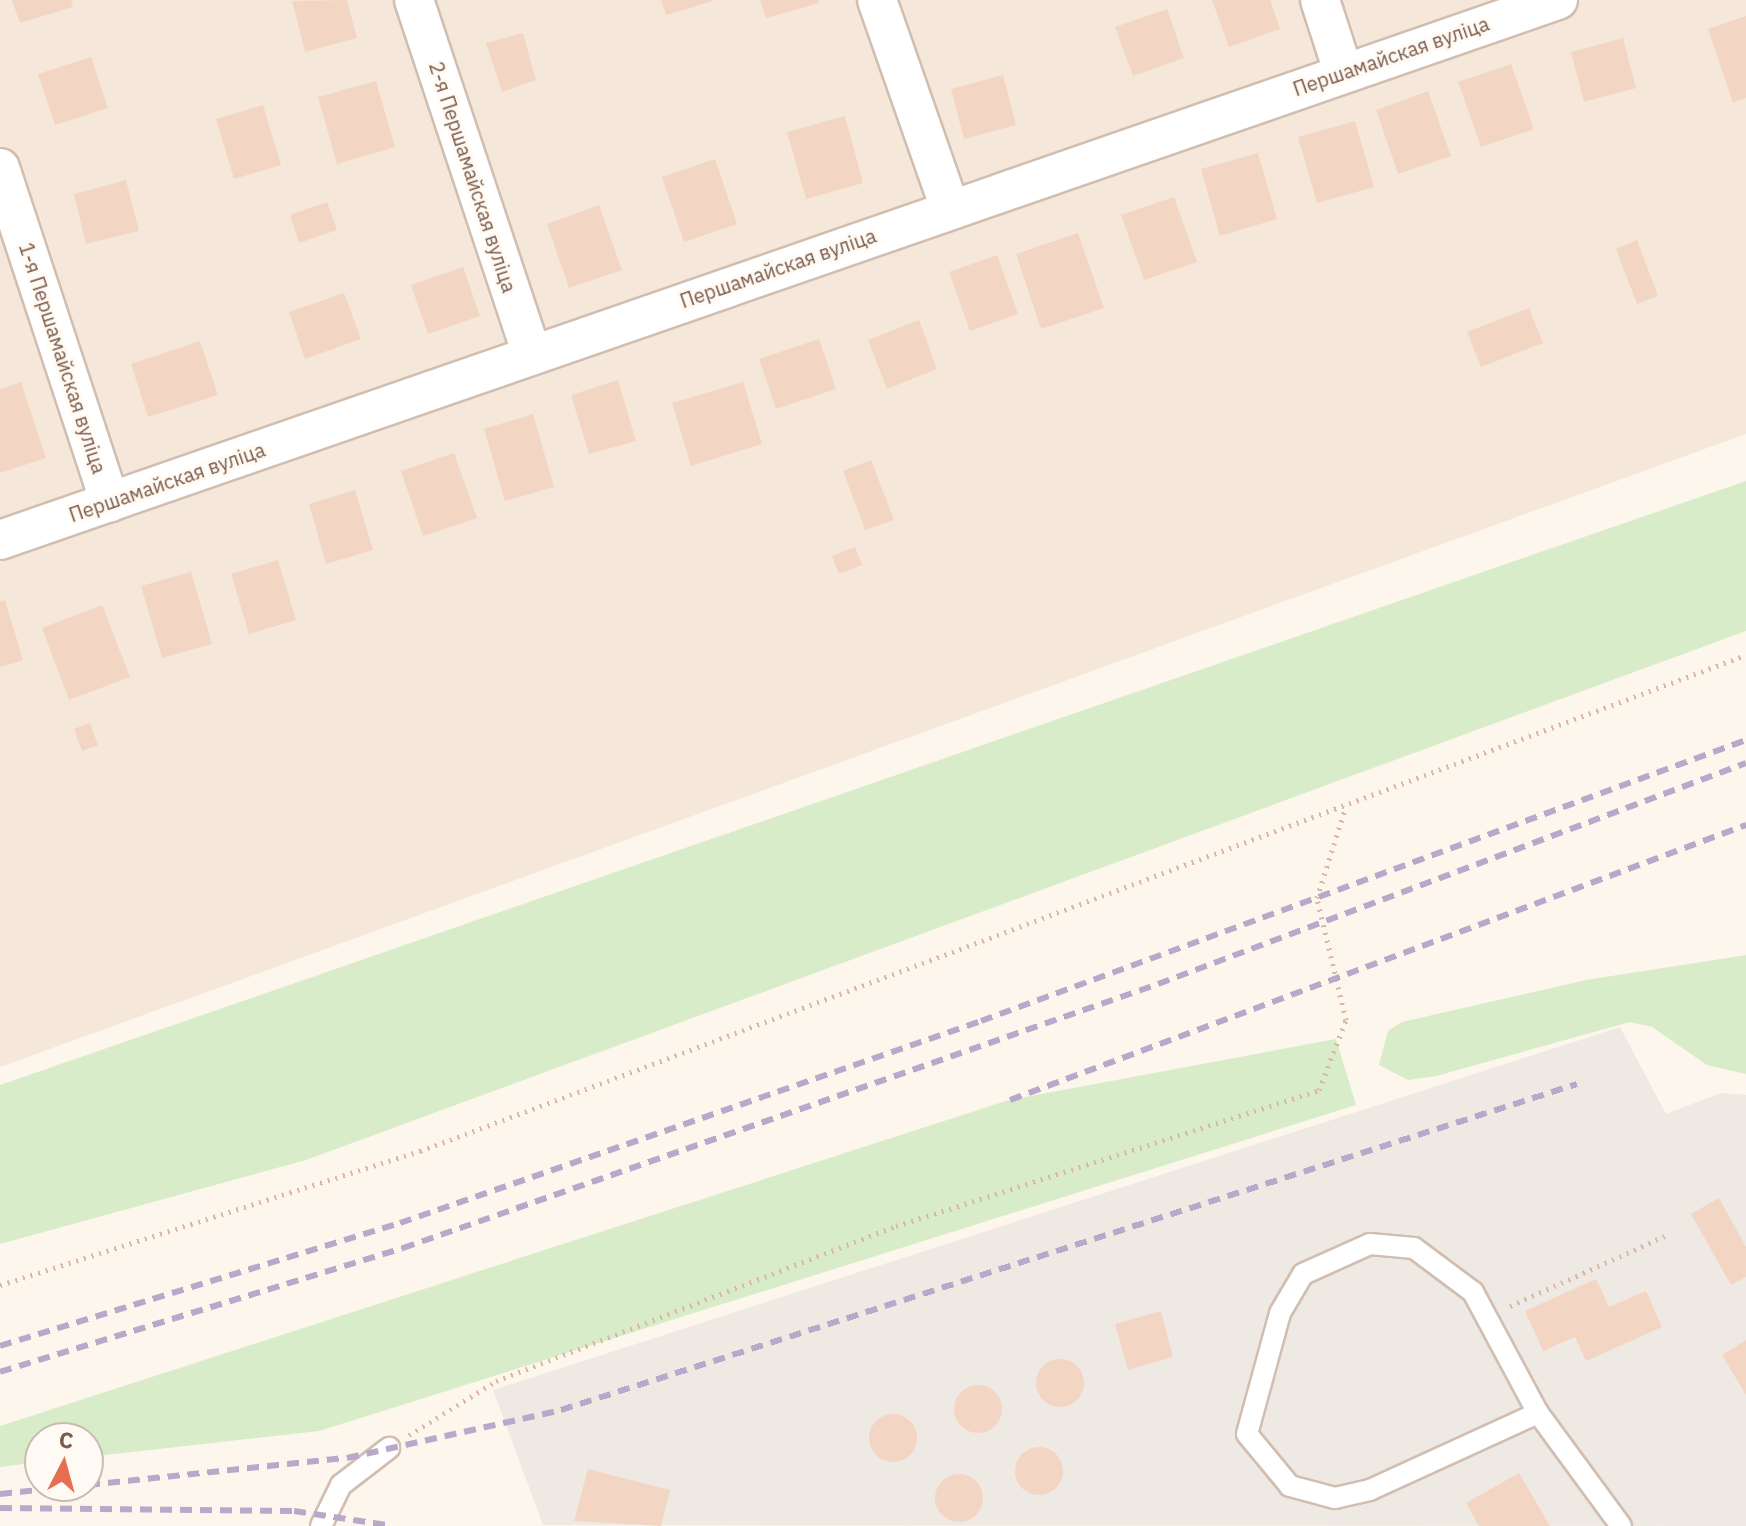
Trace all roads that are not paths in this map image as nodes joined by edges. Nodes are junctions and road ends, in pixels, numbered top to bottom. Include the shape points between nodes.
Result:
1 (414, 0) edge
2 (877, 0) edge
3 (1320, 0) edge
4 (1558, 0) edge
5 (1343, 71) junction
6 (3, 190) edge
7 (950, 208) junction
8 (532, 355) junction
9 (110, 502) junction
10 (0, 540) edge
11 (1538, 1413) junction
12 (389, 1448) road end
13 (321, 1526) edge
14 (1621, 1526) edge

1 - 8 street, 2-я Першамайская вуліца
2 - 7 street
3 - 5 street
4 - 5 street, Першамайская вуліца
5 - 7 street, Першамайская вуліца
6 - 9 street, 1-я Першамайская вуліца
7 - 8 street, Першамайская вуліца
8 - 9 street, Першамайская вуліца
9 - 10 street, Першамайская вуліца
11 - 11 lane via 1370,1490 1335,1498 1290,1486 1247,1434 1285,1302 1321,1260 1370,1244 1414,1248 1455,1273 1489,1315
11 - 14 lane
12 - 13 lane via 341,1485

